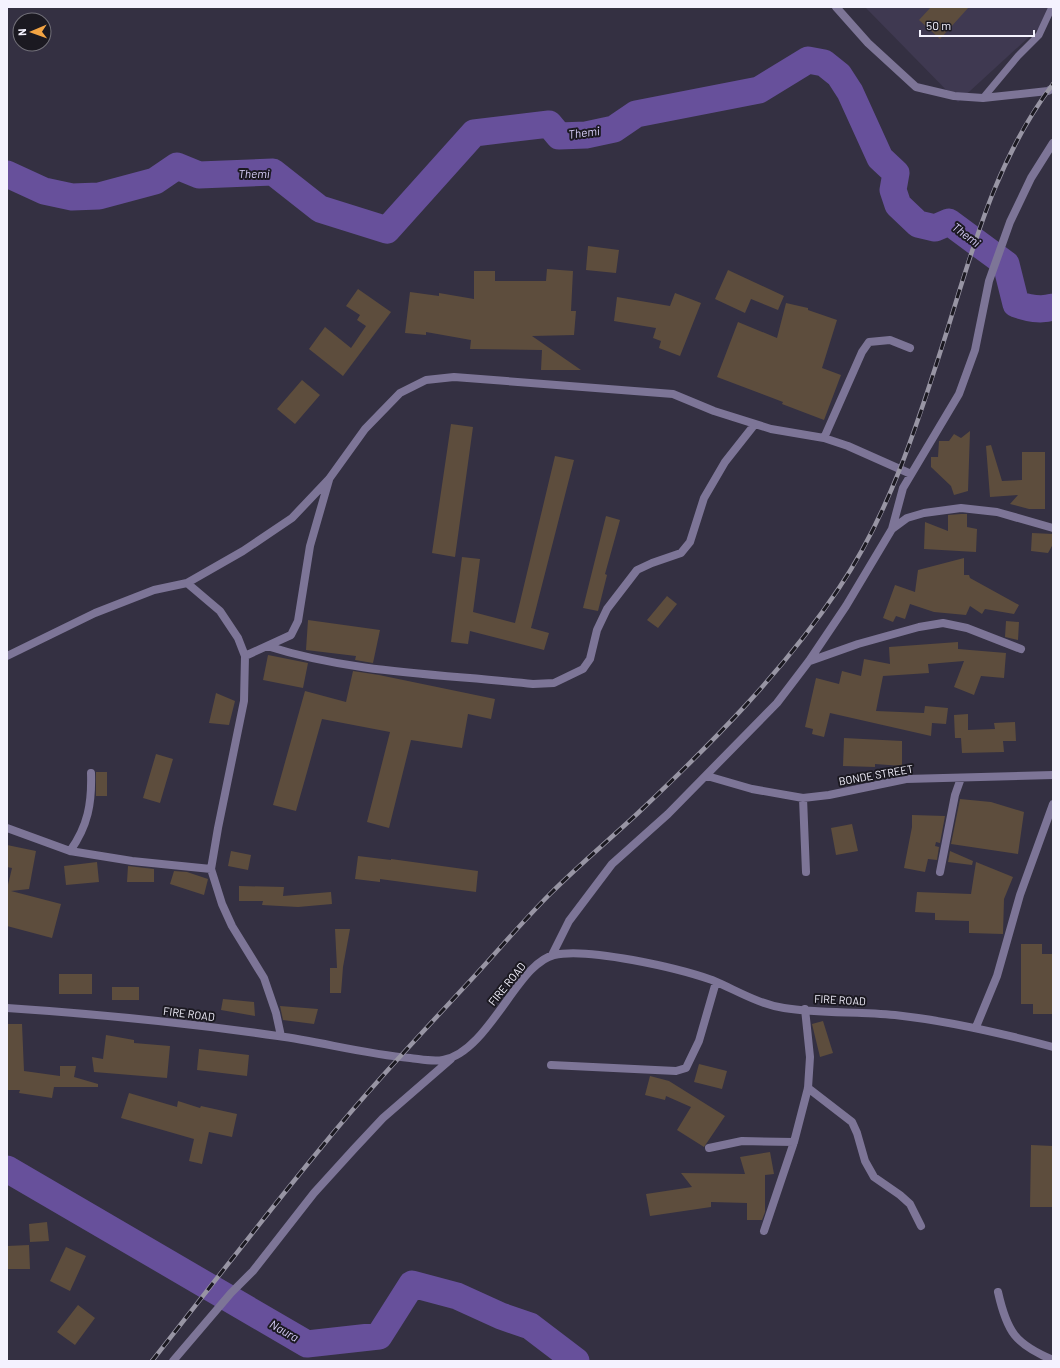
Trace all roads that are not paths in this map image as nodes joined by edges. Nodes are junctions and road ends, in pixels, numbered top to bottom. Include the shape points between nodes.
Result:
1 (836, 7) edge
2 (1052, 7) edge
3 (1053, 88) edge
4 (983, 98) junction
5 (1053, 143) edge
6 (910, 348) dead end
7 (755, 424) junction
8 (824, 438) junction
9 (910, 474) junction
10 (329, 479) junction
11 (1053, 528) edge
12 (892, 529) junction
13 (187, 583) junction
14 (267, 646) junction
15 (1022, 649) dead end
16 (7, 656) edge
17 (245, 656) junction
18 (809, 661) junction
19 (91, 773) dead end
20 (1053, 775) edge
21 (707, 776) junction
22 (961, 778) junction
23 (803, 798) junction
24 (1053, 804) edge
25 (7, 828) edge
26 (70, 851) junction
27 (211, 869) junction
28 (806, 872) dead end
29 (940, 872) dead end
30 (552, 955) junction
31 (716, 982) junction
32 (7, 1008) edge
33 (805, 1010) junction
34 (976, 1027) junction
35 (281, 1036) junction
36 (1053, 1047) edge
37 (454, 1057) junction
38 (551, 1065) dead end
39 (808, 1088) junction
40 (794, 1142) junction
41 (709, 1148) dead end
42 (921, 1226) dead end
43 (764, 1231) dead end
44 (998, 1292) dead end
45 (1053, 1360) edge
46 (173, 1361) edge

1 - 4 street via 868,43 916,86 954,96
2 - 4 lane via 1039,35
3 - 4 street via 1048,91
5 - 9 street via 1031,178 1010,222 989,281 975,350 959,394
6 - 8 street via 890,340 869,342 862,352
7 - 8 street
7 - 10 street via 673,394 454,377 426,380 400,393 365,429
7 - 14 street via 725,462 704,498 690,542 681,553 637,570 607,609 597,630 590,659 583,669 554,684 355,668 303,658
8 - 9 street
9 - 12 street via 898,500
10 - 13 street via 292,518 244,551
10 - 14 street via 310,546 298,621 291,635
11 - 12 street via 997,512 961,508 942,509 913,516
12 - 18 street via 857,589
13 - 16 street via 154,590 95,613
13 - 17 street via 220,611 238,638
14 - 17 street
15 - 18 street via 967,628 943,623 858,644
17 - 27 street via 244,701
18 - 21 street via 777,703
19 - 26 street via 91,803 85,828
20 - 22 street, BONDE STREET
21 - 23 street, BONDE STREET via 752,789
21 - 30 street via 656,826 612,864 569,920
22 - 23 street, BONDE STREET via 906,779
22 - 29 street via 955,795
23 - 28 street
24 - 34 street via 1020,895 997,976
25 - 26 street
26 - 27 street via 132,861
27 - 35 street via 232,926 264,978
30 - 31 street, FIRE ROAD via 592,954 689,972
30 - 37 street, FIRE ROAD via 534,967 520,981 482,1032
31 - 33 street, FIRE ROAD via 769,1005
31 - 38 street via 699,1041 686,1068 676,1071
32 - 35 street, FIRE ROAD via 111,1016
33 - 34 street, FIRE ROAD via 898,1015
33 - 39 street via 810,1057
34 - 36 street, FIRE ROAD
35 - 37 street, FIRE ROAD via 400,1057 441,1060
37 - 46 street via 383,1118 354,1149 314,1193 253,1271
39 - 40 street
39 - 42 street via 852,1122 865,1161 874,1177 910,1204
40 - 41 street via 742,1141
40 - 43 street
44 - 45 street via 1002,1309 1015,1337 1024,1346

